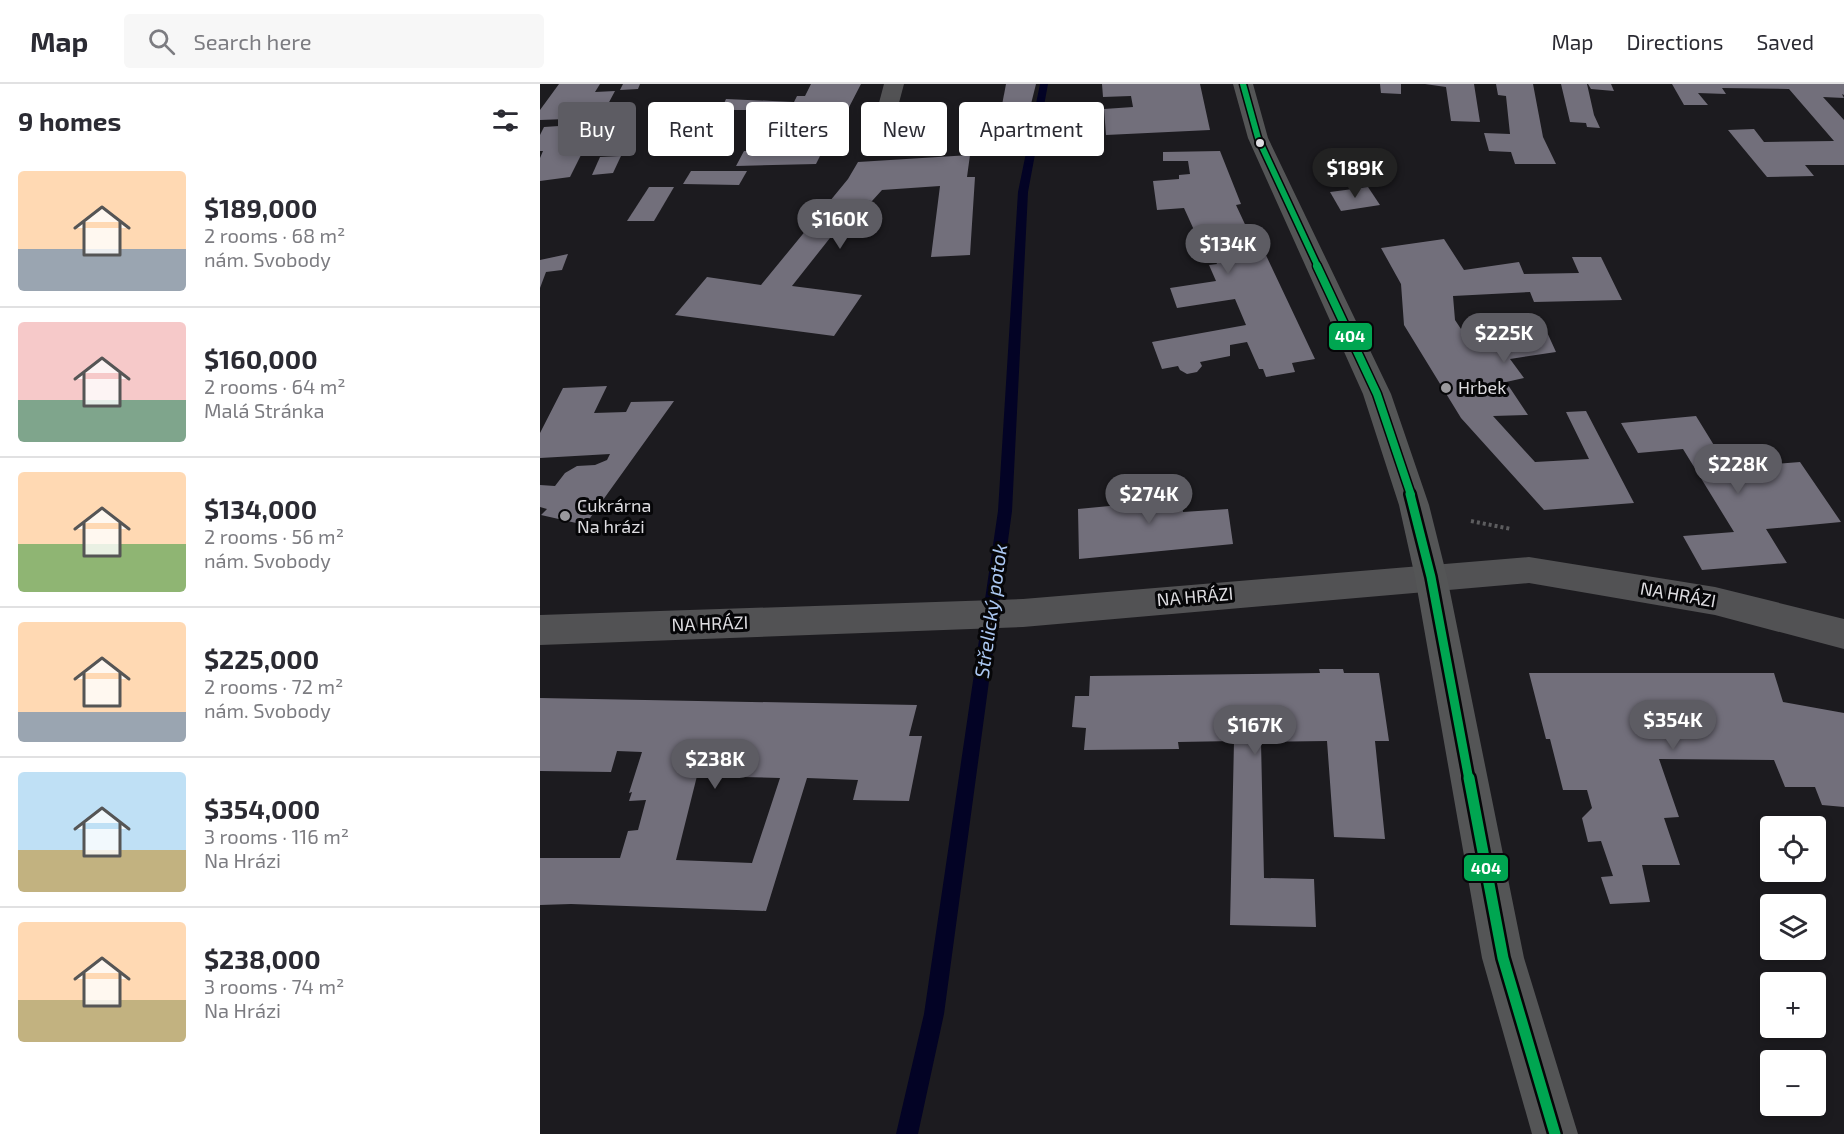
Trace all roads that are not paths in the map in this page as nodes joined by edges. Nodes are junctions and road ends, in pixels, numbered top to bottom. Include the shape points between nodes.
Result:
1 (894, 84) edge
2 (1243, 84) edge
3 (889, 102) edge
4 (1431, 577) junction
5 (540, 630) edge
6 (1844, 634) edge
7 (1555, 1134) edge

1 - 3 street
2 - 4 street via 1258,138 1377,394 1414,505
4 - 5 street, NA HRÁZI via 1023,613
4 - 6 street, NA HRÁZI via 1529,570 1714,601
4 - 7 street via 1503,958

